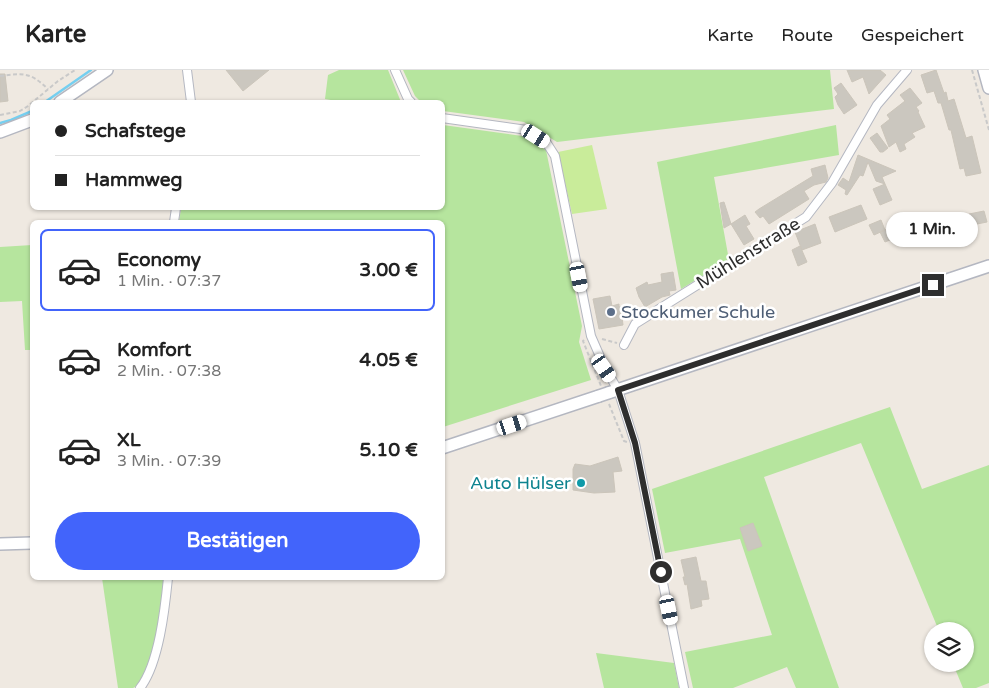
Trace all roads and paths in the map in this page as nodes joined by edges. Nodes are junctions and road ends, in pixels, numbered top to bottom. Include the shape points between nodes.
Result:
1 (75, 70) edge
2 (106, 70) edge
3 (187, 70) edge
4 (396, 70) edge
5 (907, 70) edge
6 (972, 70) edge
7 (984, 70) edge
8 (0, 76) edge
9 (48, 88) junction
10 (989, 88) edge
11 (35, 100) edge
12 (63, 100) edge
13 (191, 100) edge
14 (409, 100) edge
15 (30, 104) edge
16 (0, 116) edge
17 (445, 118) edge
18 (30, 121) edge
19 (989, 130) edge
20 (0, 132) edge
21 (989, 266) edge
22 (591, 336) junction
23 (624, 345) joint
24 (609, 393) junction
25 (445, 447) edge
26 (30, 543) edge
27 (0, 544) edge
28 (168, 580) edge
29 (140, 688) edge
30 (684, 688) edge

1 - 9 path
2 - 12 main road
3 - 13 street
4 - 14 street
5 - 23 street, Mühlenstraße via 877,105 832,183 806,217 635,324
6 - 19 path
7 - 10 main road
8 - 9 path via 24,73
9 - 11 path
15 - 16 path via 20,111
17 - 22 street via 527,130 546,142 555,156
18 - 20 main road
21 - 24 main road
22 - 23 path
22 - 24 street via 604,368
24 - 25 main road
24 - 30 street via 635,443
26 - 27 main road
28 - 29 street via 158,642

